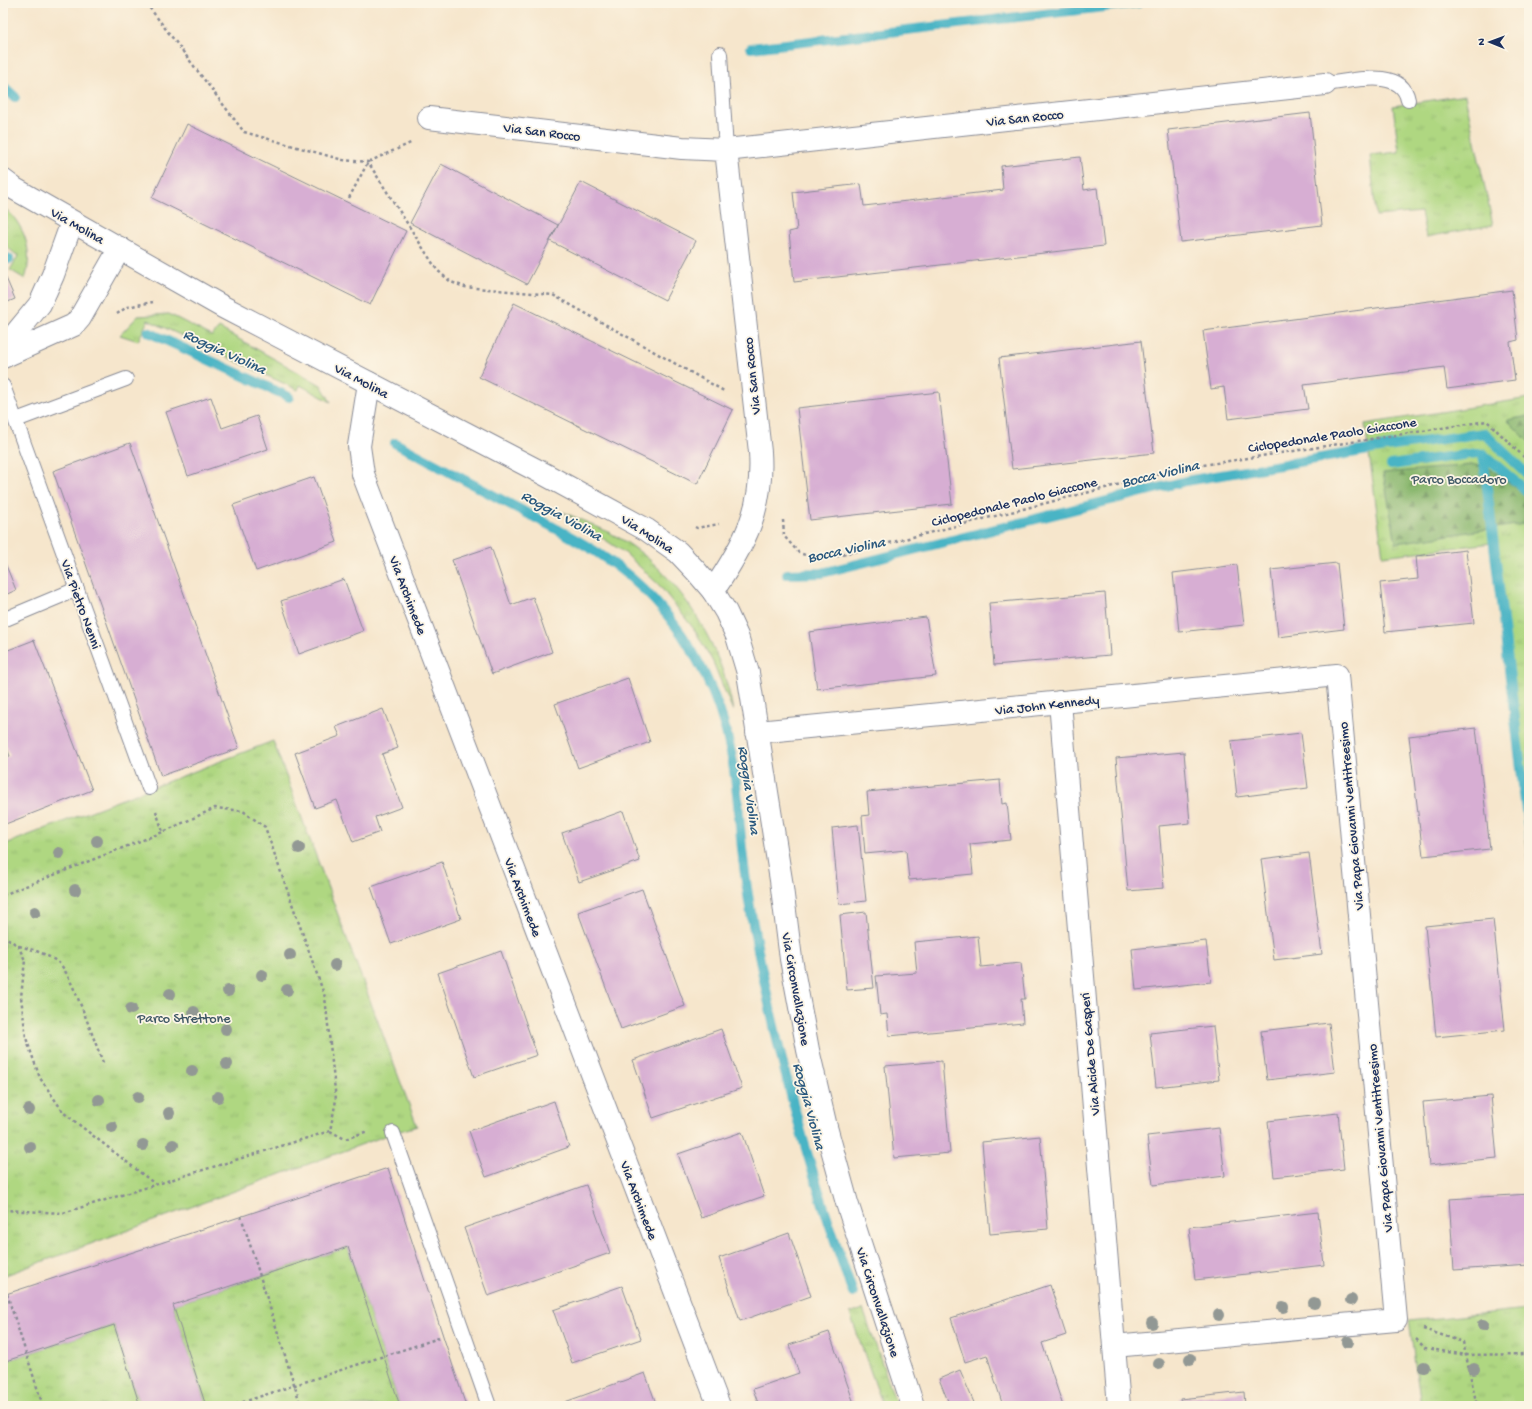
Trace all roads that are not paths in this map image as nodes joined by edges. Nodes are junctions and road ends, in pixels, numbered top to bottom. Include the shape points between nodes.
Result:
1 (720, 54) dead end
2 (1325, 84) joint
3 (1408, 100) dead end
4 (429, 118) road end
5 (726, 150) junction
6 (3, 180) edge
7 (72, 222) junction
8 (120, 248) junction
9 (3, 348) edge
10 (3, 357) edge
11 (126, 379) dead end
12 (369, 383) junction
13 (3, 386) edge
14 (16, 420) junction
15 (77, 589) junction
16 (712, 591) junction
17 (3, 620) edge
18 (1337, 675) joint
19 (1060, 702) junction
20 (757, 732) junction
21 (148, 788) dead end
22 (393, 1133) road end
23 (1114, 1346) junction
24 (489, 1406) edge
25 (719, 1406) edge
26 (913, 1406) edge
27 (1119, 1406) edge

1 - 5 lane
2 - 3 lane via 1386,78 1398,83
2 - 5 street, Via San Rocco
4 - 5 street, Via San Rocco via 682,148
5 - 16 street, Via San Rocco via 761,465 757,503 746,538
6 - 7 street, Via Molina
7 - 8 street, Via Molina
7 - 9 street via 40,304
8 - 10 street via 74,325
8 - 12 street, Via Molina via 223,307
11 - 14 lane
12 - 16 street, Via Molina via 647,530 678,552
12 - 25 street, Via Archimede via 359,446 363,474
13 - 14 lane, Via Pietro Nenni
14 - 15 lane, Via Pietro Nenni
15 - 17 lane
15 - 21 lane, Via Pietro Nenni
16 - 20 street, Via Circonvallazione via 726,612 741,648 748,673
18 - 19 street, Via John Kennedy
18 - 23 street, Via Papa Giovanni Ventitreesimo via 1396,1320
19 - 20 street, Via John Kennedy
19 - 23 street, Via Alcide De Gasperi
20 - 26 street, Via Circonvallazione via 791,959 815,1082 847,1204
22 - 24 lane
23 - 27 street, Via Alcide De Gasperi

